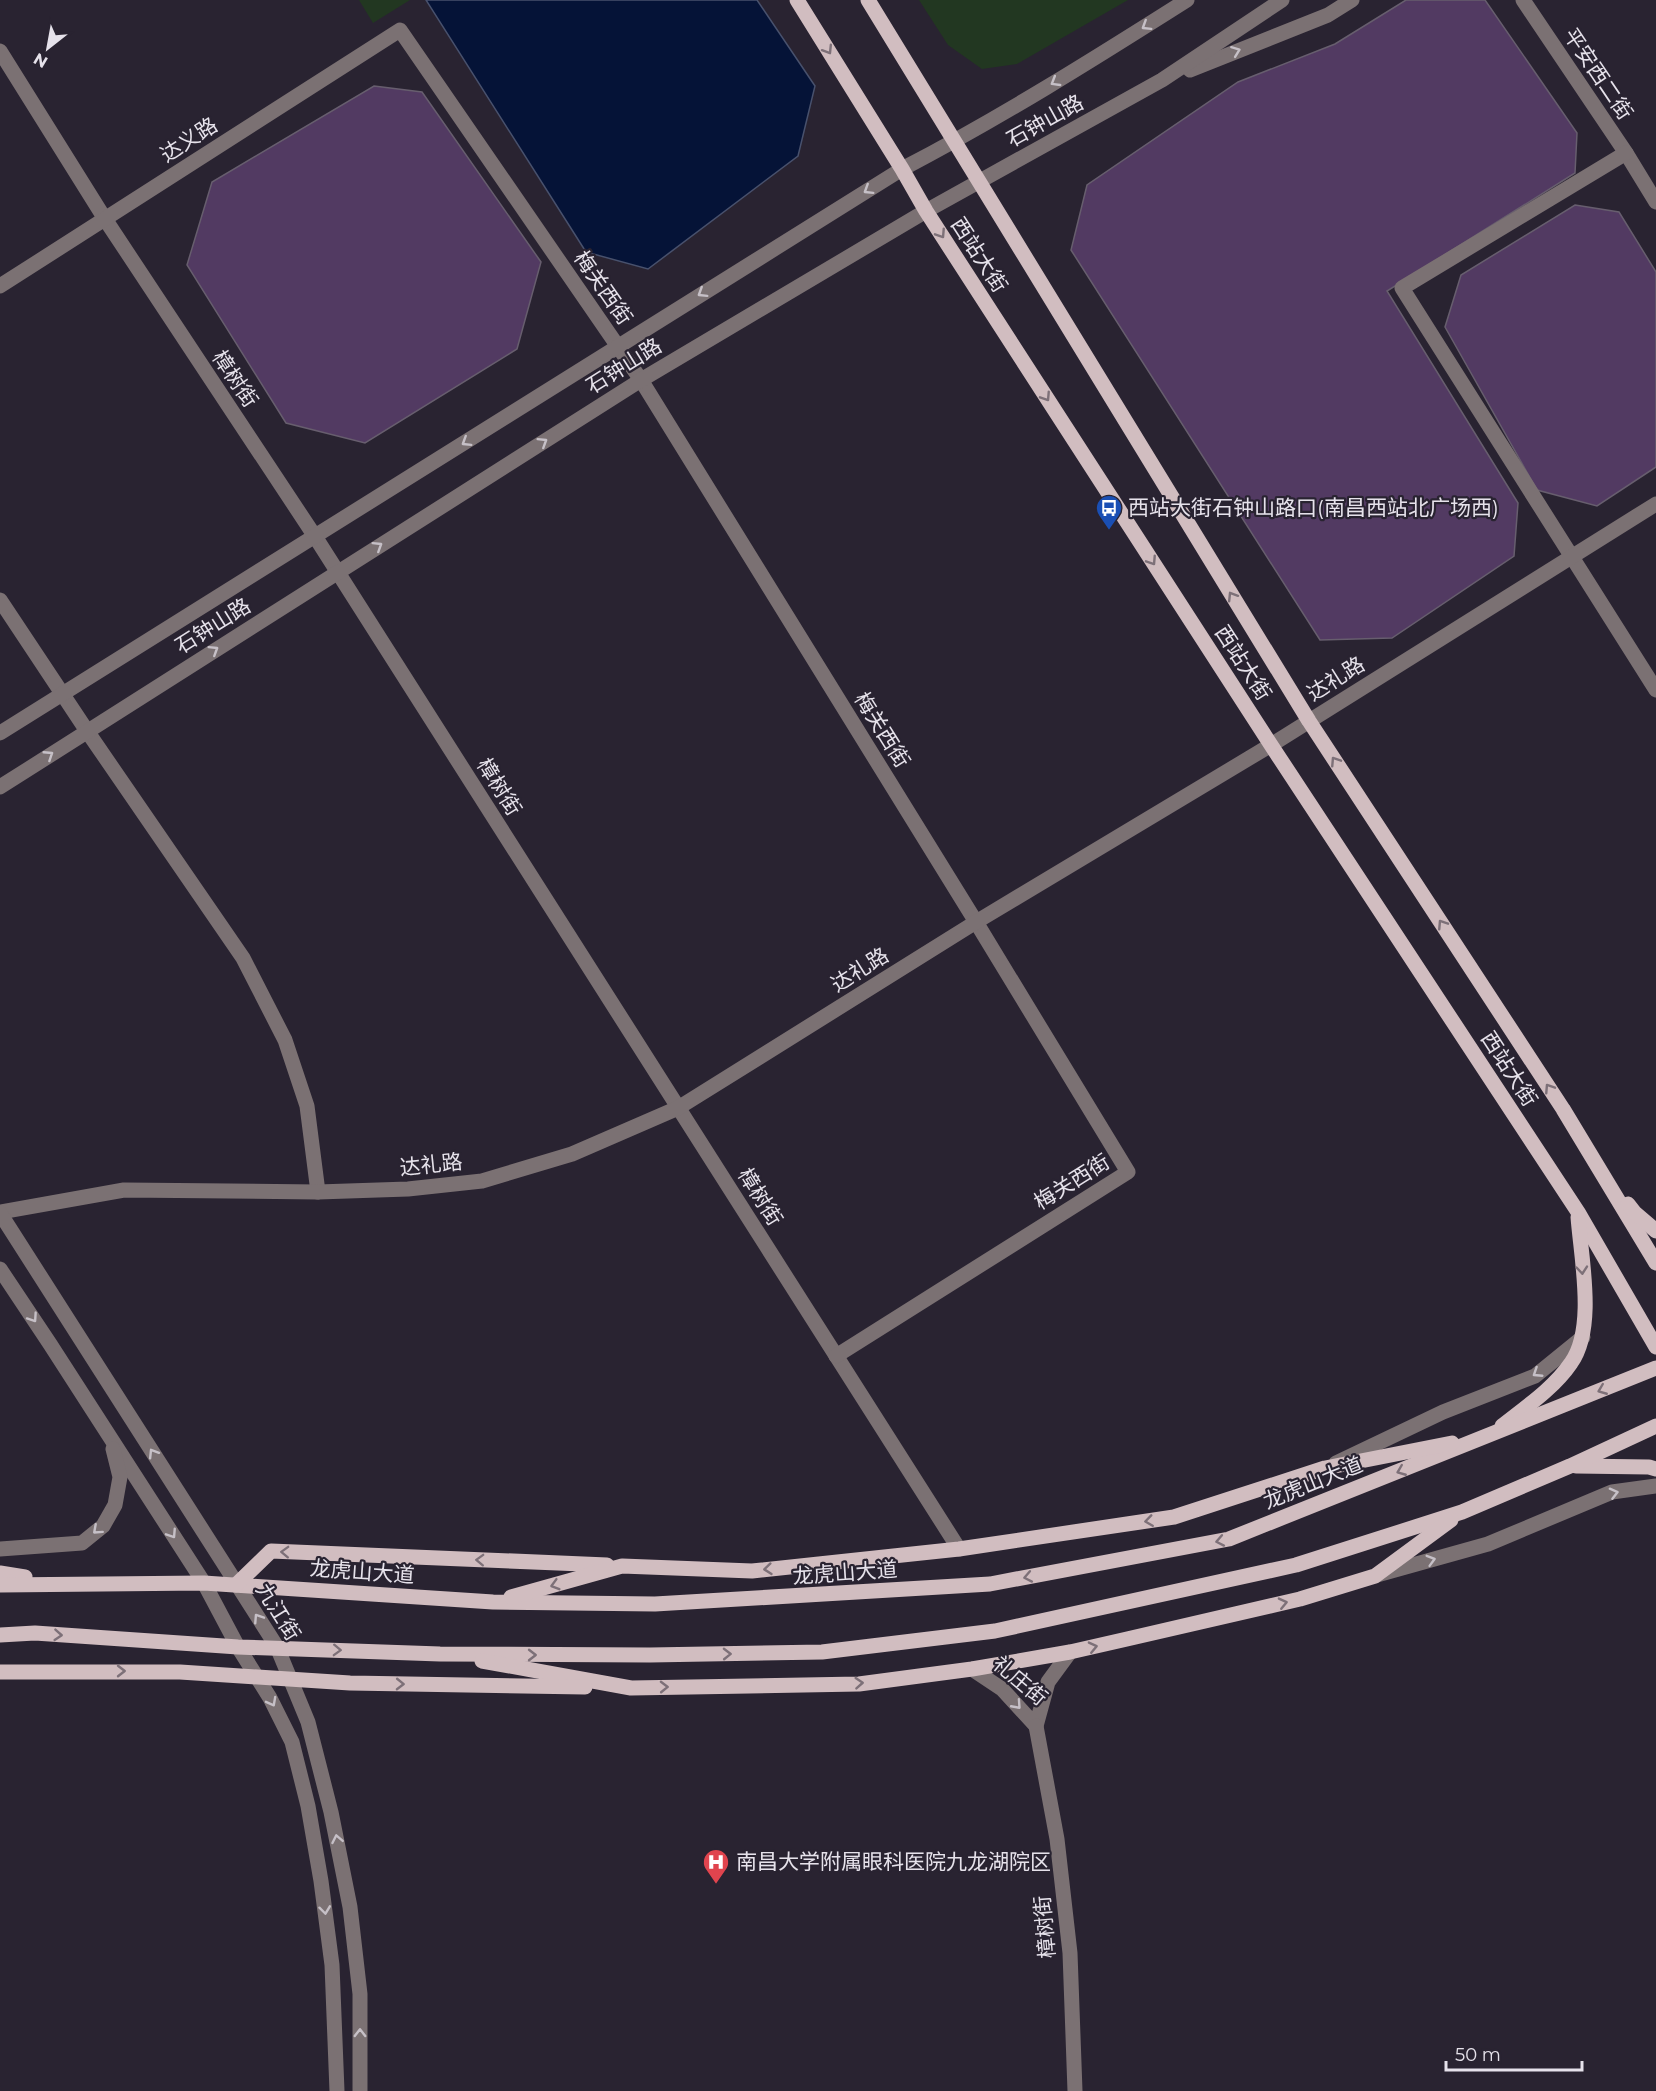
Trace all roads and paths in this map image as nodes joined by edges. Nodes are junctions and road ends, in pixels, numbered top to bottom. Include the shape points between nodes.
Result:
1 (797, 0) edge
2 (868, 0) edge
3 (1187, 0) edge
4 (1282, 0) edge
5 (1352, 0) edge
6 (1523, 0) edge
7 (400, 30) joint
8 (0, 51) edge
9 (1162, 81) junction
10 (955, 141) junction
11 (1626, 153) junction
12 (902, 169) junction
13 (979, 182) junction
14 (1656, 202) edge
15 (926, 211) junction
16 (105, 219) junction
17 (0, 285) edge
18 (618, 346) junction
19 (641, 380) junction
20 (1656, 504) edge
21 (316, 538) junction
22 (1572, 557) junction
23 (337, 572) junction
24 (0, 600) edge
25 (1656, 690) edge
26 (63, 693) junction
27 (1309, 721) junction
28 (87, 731) junction
29 (0, 734) edge
30 (1270, 745) junction
31 (0, 787) edge
32 (976, 921) junction
33 (678, 1108) junction
34 (1563, 1109) junction
35 (318, 1192) junction
36 (1578, 1212) junction
37 (0, 1213) edge
38 (1656, 1231) edge
39 (1656, 1263) edge
40 (0, 1269) edge
41 (1583, 1337) junction
42 (1656, 1347) edge
43 (836, 1356) junction
44 (1656, 1368) edge
45 (1656, 1426) edge
46 (1491, 1436) junction
47 (110, 1437) junction
48 (1570, 1466) junction
49 (1325, 1468) junction
50 (1656, 1469) edge
51 (1655, 1487) edge
52 (1462, 1512) junction
53 (0, 1549) edge
54 (959, 1549) junction
55 (622, 1566) junction
56 (0, 1573) edge
57 (1375, 1576) junction
58 (204, 1583) junction
59 (64, 1584) junction
60 (0, 1585) edge
61 (236, 1585) junction
62 (493, 1602) junction
63 (35, 1633) junction
64 (0, 1635) edge
65 (0, 1642) edge
66 (238, 1647) junction
67 (277, 1647) junction
68 (1070, 1652) junction
69 (440, 1654) junction
70 (972, 1669) junction
71 (0, 1672) edge
72 (257, 1677) junction
73 (290, 1679) junction
74 (631, 1688) junction
75 (1036, 1726) junction
76 (337, 2091) edge
77 (360, 2091) edge
78 (1075, 2091) edge

1 -> 12 main road, 西站大街
2 - 10 main road, 西站大街
3 -> 10 street, 石钟山路
4 - 9 street, 石钟山路
9 -> 5 street via 1328,15
6 - 11 street, 平安西二街
7 - 16 street, 达义路
7 - 18 street, 梅关西街
8 - 16 street, 樟树街
9 - 13 street, 石钟山路
10 - 12 street, 石钟山路
10 - 13 main road, 西站大街
11 - 14 street, 平安西二街
11 - 22 street via 1402,288
12 - 15 main road, 西站大街
12 -> 18 street, 石钟山路
13 - 15 street, 石钟山路
27 -> 13 main road, 西站大街
15 - 19 street, 石钟山路
15 -> 30 main road, 西站大街
16 - 17 street, 达义路
16 - 21 street, 樟树街
18 - 19 street, 梅关西街
18 -> 21 street, 石钟山路
23 -> 19 street, 石钟山路
19 - 32 street, 梅关西街
20 - 22 street, 达礼路
21 - 23 street, 樟树街
21 - 26 street, 石钟山路
22 - 25 street
22 - 27 street, 达礼路
28 -> 23 street, 石钟山路
23 - 33 street, 樟树街
24 - 26 street
26 - 28 street
26 - 29 street, 石钟山路
27 - 30 street, 达礼路
34 -> 27 main road, 西站大街
31 -> 28 street, 石钟山路
28 - 35 street via 243,958 285,1040 307,1106
30 - 32 street, 达礼路
30 - 36 main road, 西站大街
32 - 33 street, 达礼路
32 - 43 street, 梅关西街 via 1128,1172
33 - 35 street, 达礼路 via 573,1154 482,1180 408,1190
33 - 43 street, 樟树街
34 - 38 main road via 1635,1213
34 - 39 main road, 西站大街
35 - 37 street, 达礼路 via 124,1190
36 -> 41 main road via 1585,1299
36 - 42 main road, 西站大街
61 -> 37 street, 九江街
40 -> 47 street
41 - 46 main road via 1572,1362 1550,1387
41 -> 49 street via 1535,1376 1443,1412
43 - 54 street, 樟树街
44 -> 46 main road, 龙虎山大道
45 - 48 main road
46 - 49 main road
46 -> 62 main road, 龙虎山大道 via 1229,1539 990,1584 655,1604
47 -> 53 street via 120,1477 115,1504 103,1526 82,1543
47 -> 58 street
48 - 50 main road
48 - 52 main road
49 -> 54 main road via 1174,1517
57 -> 51 street via 1488,1544 1612,1492
52 - 57 main road
69 -> 52 main road via 822,1652 995,1631 1296,1566
54 -> 55 main road via 752,1571
55 -> 61 main road via 271,1551
55 -> 62 main road
56 - 59 main road
68 -> 57 main road via 1300,1599
58 - 59 main road, 龙虎山大道
58 - 61 main road, 龙虎山大道
58 - 66 street
59 - 60 main road, 龙虎山大道
61 - 62 main road, 龙虎山大道
67 -> 61 street, 九江街
63 - 64 main road
63 - 65 main road
63 -> 66 main road
66 - 67 main road
66 - 72 street
67 -> 69 main road
67 - 73 street, 九江街
68 - 70 main road
68 - 75 street, 礼庄街 via 1048,1682
69 - 74 main road
74 -> 70 main road via 859,1684
70 -> 75 street, 礼庄街 via 1002,1689
71 -> 72 main road via 180,1672
72 - 73 main road
72 -> 76 street via 292,1742 308,1806 332,1965
73 -> 74 main road
77 -> 73 street, 九江街 via 360,1994 350,1907 332,1812 311,1733
75 - 78 street, 樟树街 via 1058,1839 1070,1953

